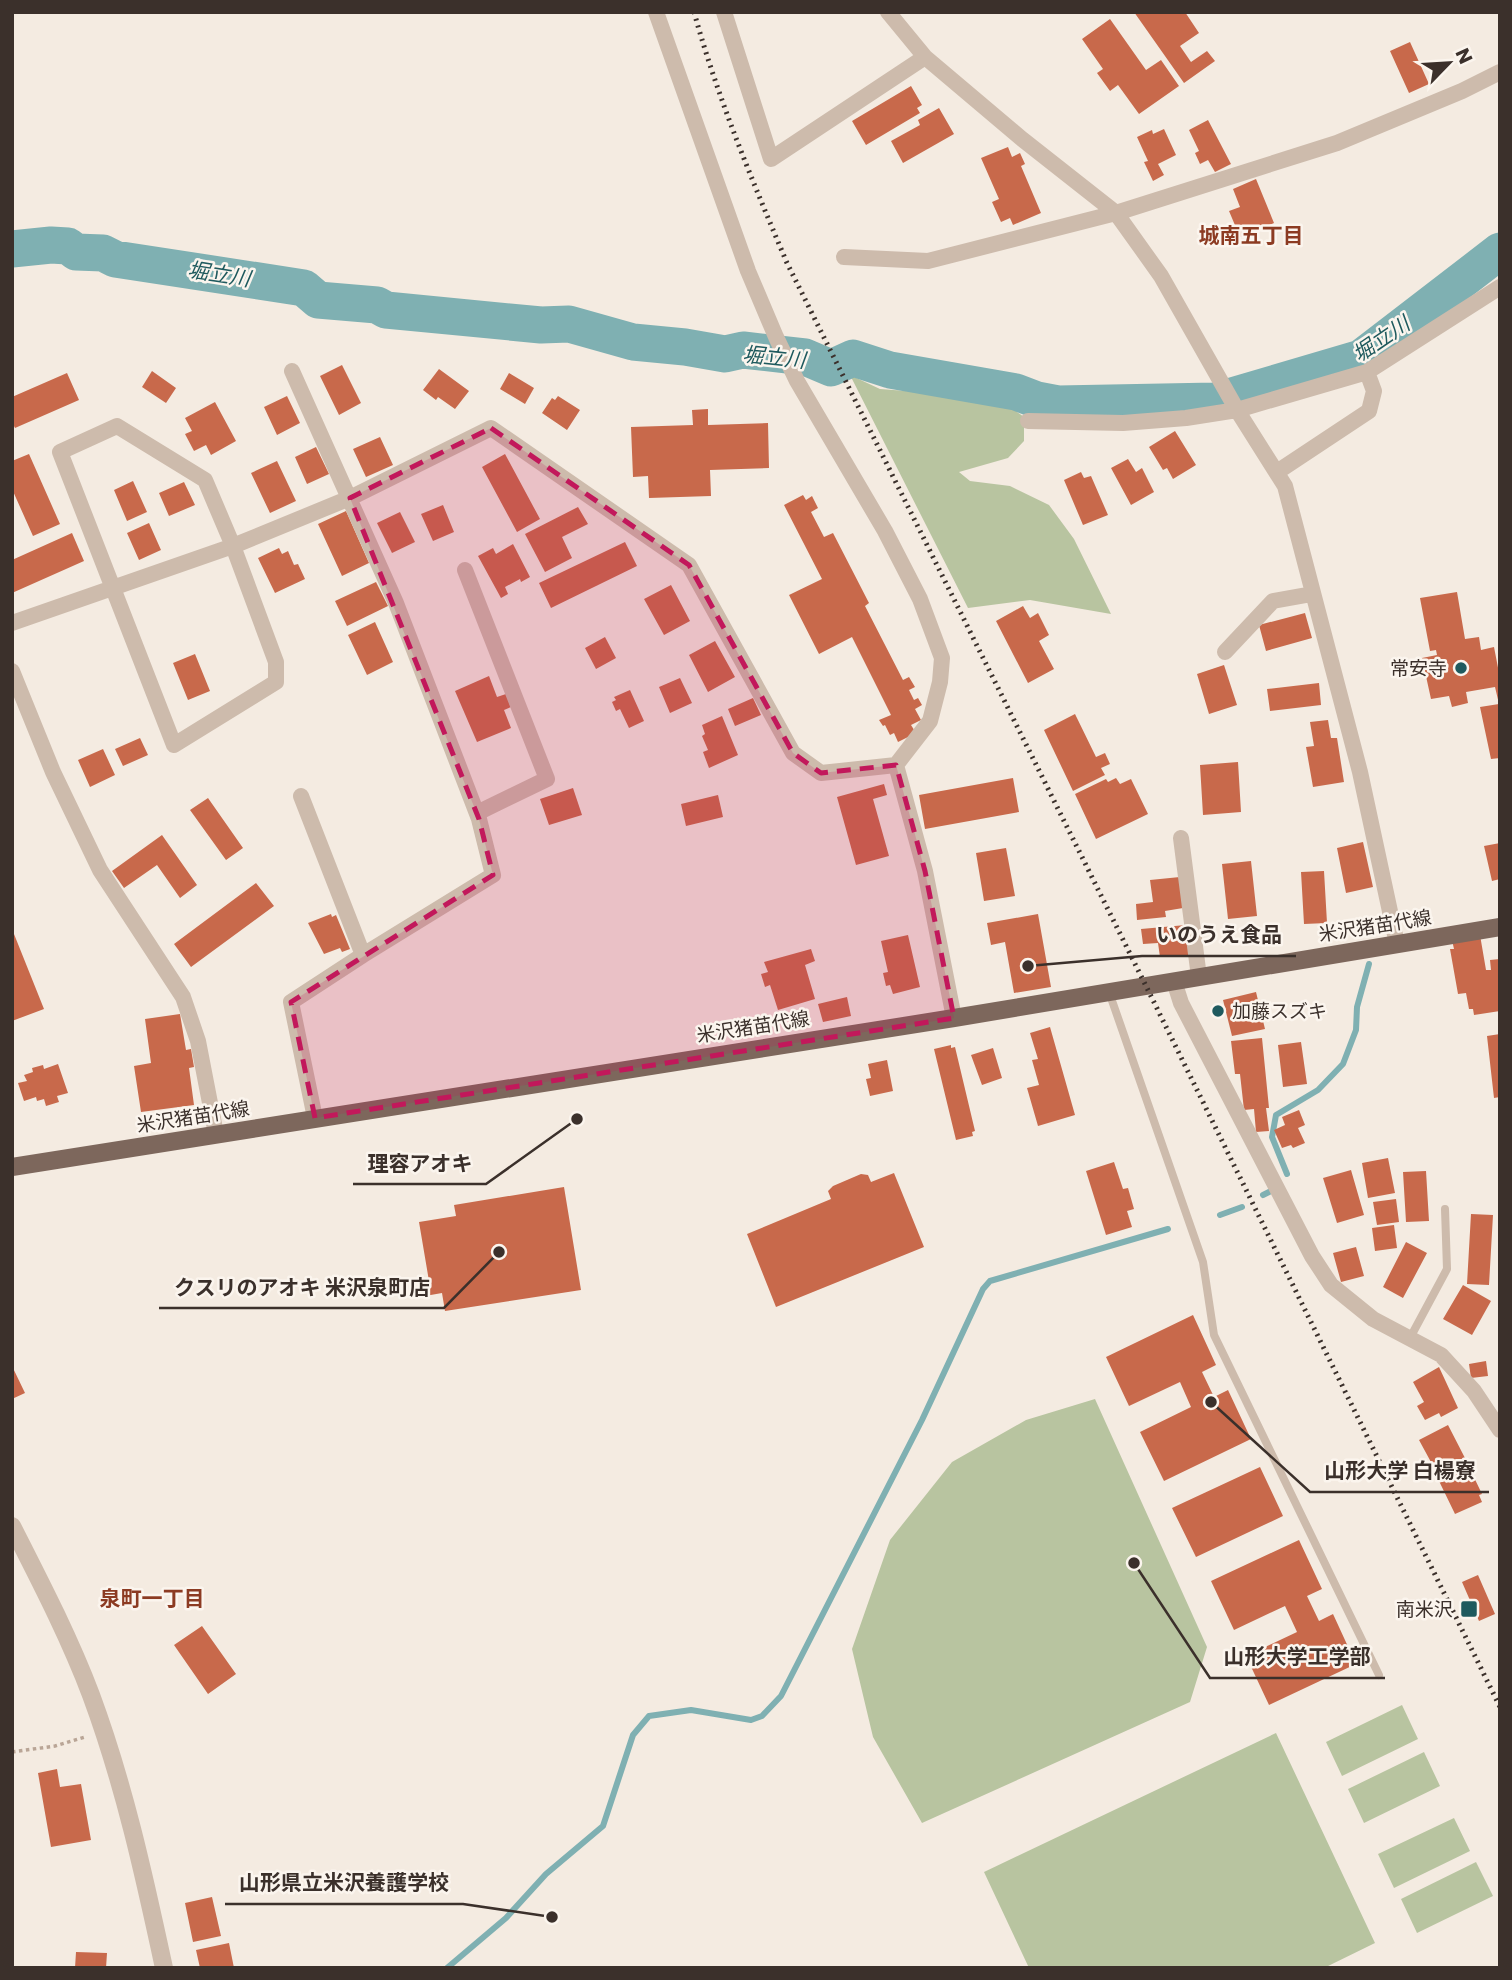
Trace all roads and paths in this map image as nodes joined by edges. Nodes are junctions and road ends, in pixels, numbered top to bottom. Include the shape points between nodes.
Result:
1 (656, 12) edge
2 (724, 12) edge
3 (888, 12) edge
4 (925, 57) junction
5 (1500, 72) edge
6 (1116, 213) junction
7 (844, 257) dead end
8 (1500, 287) edge
9 (292, 371) dead end
10 (1367, 372) junction
11 (1235, 407) junction
12 (1028, 421) dead end
13 (1277, 472) junction
14 (350, 498) junction
15 (233, 546) junction
16 (465, 570) dead end
17 (115, 589) junction
18 (1312, 594) junction
19 (12, 623) edge
20 (1225, 652) dead end
21 (12, 671) edge
22 (896, 765) junction
23 (301, 796) dead end
24 (477, 813) junction
25 (1181, 838) dead end
26 (1500, 927) edge
27 (1397, 944) junction
28 (363, 955) junction
29 (1199, 977) junction
30 (1174, 981) junction
31 (1110, 992) junction
32 (954, 1018) junction
33 (315, 1118) junction
34 (216, 1134) junction
35 (12, 1167) edge
36 (1446, 1209) dead end
37 (1410, 1338) junction
38 (1500, 1430) edge
39 (12, 1526) edge
40 (1380, 1675) dead end
41 (103, 1730) junction
42 (12, 1752) edge
43 (164, 1968) edge

1 - 22 street via 776,337 885,531 920,599 942,658 930,721
2 - 4 street via 771,159
3 - 4 street
4 - 6 street
5 - 6 street via 1337,143
6 - 7 street via 928,261
6 - 11 street via 1161,276
8 - 10 street
9 - 14 street
10 - 11 street
10 - 13 street via 1374,391 1369,411
11 - 12 street via 1186,418 1123,423
11 - 13 street
13 - 18 street via 1289,498
14 - 15 street
14 - 22 street via 491,428 689,565 793,753 821,773
14 - 24 street
15 - 17 street
15 - 17 street via 205,480 117,426 60,452
15 - 17 street via 276,662 276,682 174,745
16 - 24 street via 547,779
17 - 19 street
18 - 20 street via 1273,601
18 - 27 street via 1360,772
21 - 34 street via 100,870 183,997 198,1041
22 - 32 street via 925,871
23 - 28 street
24 - 28 street via 494,875
25 - 29 street
26 - 27 main road, 米沢猪苗代線
27 - 29 main road, 米沢猪苗代線
28 - 33 street via 291,1002
29 - 30 main road, 米沢猪苗代線
30 - 31 main road, 米沢猪苗代線
30 - 37 street via 1181,1003 1312,1256 1351,1303
31 - 32 main road, 米沢猪苗代線
31 - 40 lane via 1203,1262 1214,1335
32 - 33 main road, 米沢猪苗代線
33 - 34 main road, 米沢猪苗代線
34 - 35 main road, 米沢猪苗代線
36 - 37 lane via 1447,1269
37 - 38 street via 1450,1364
39 - 41 street via 72,1651
41 - 42 path via 78,1740
41 - 43 street via 130,1816

